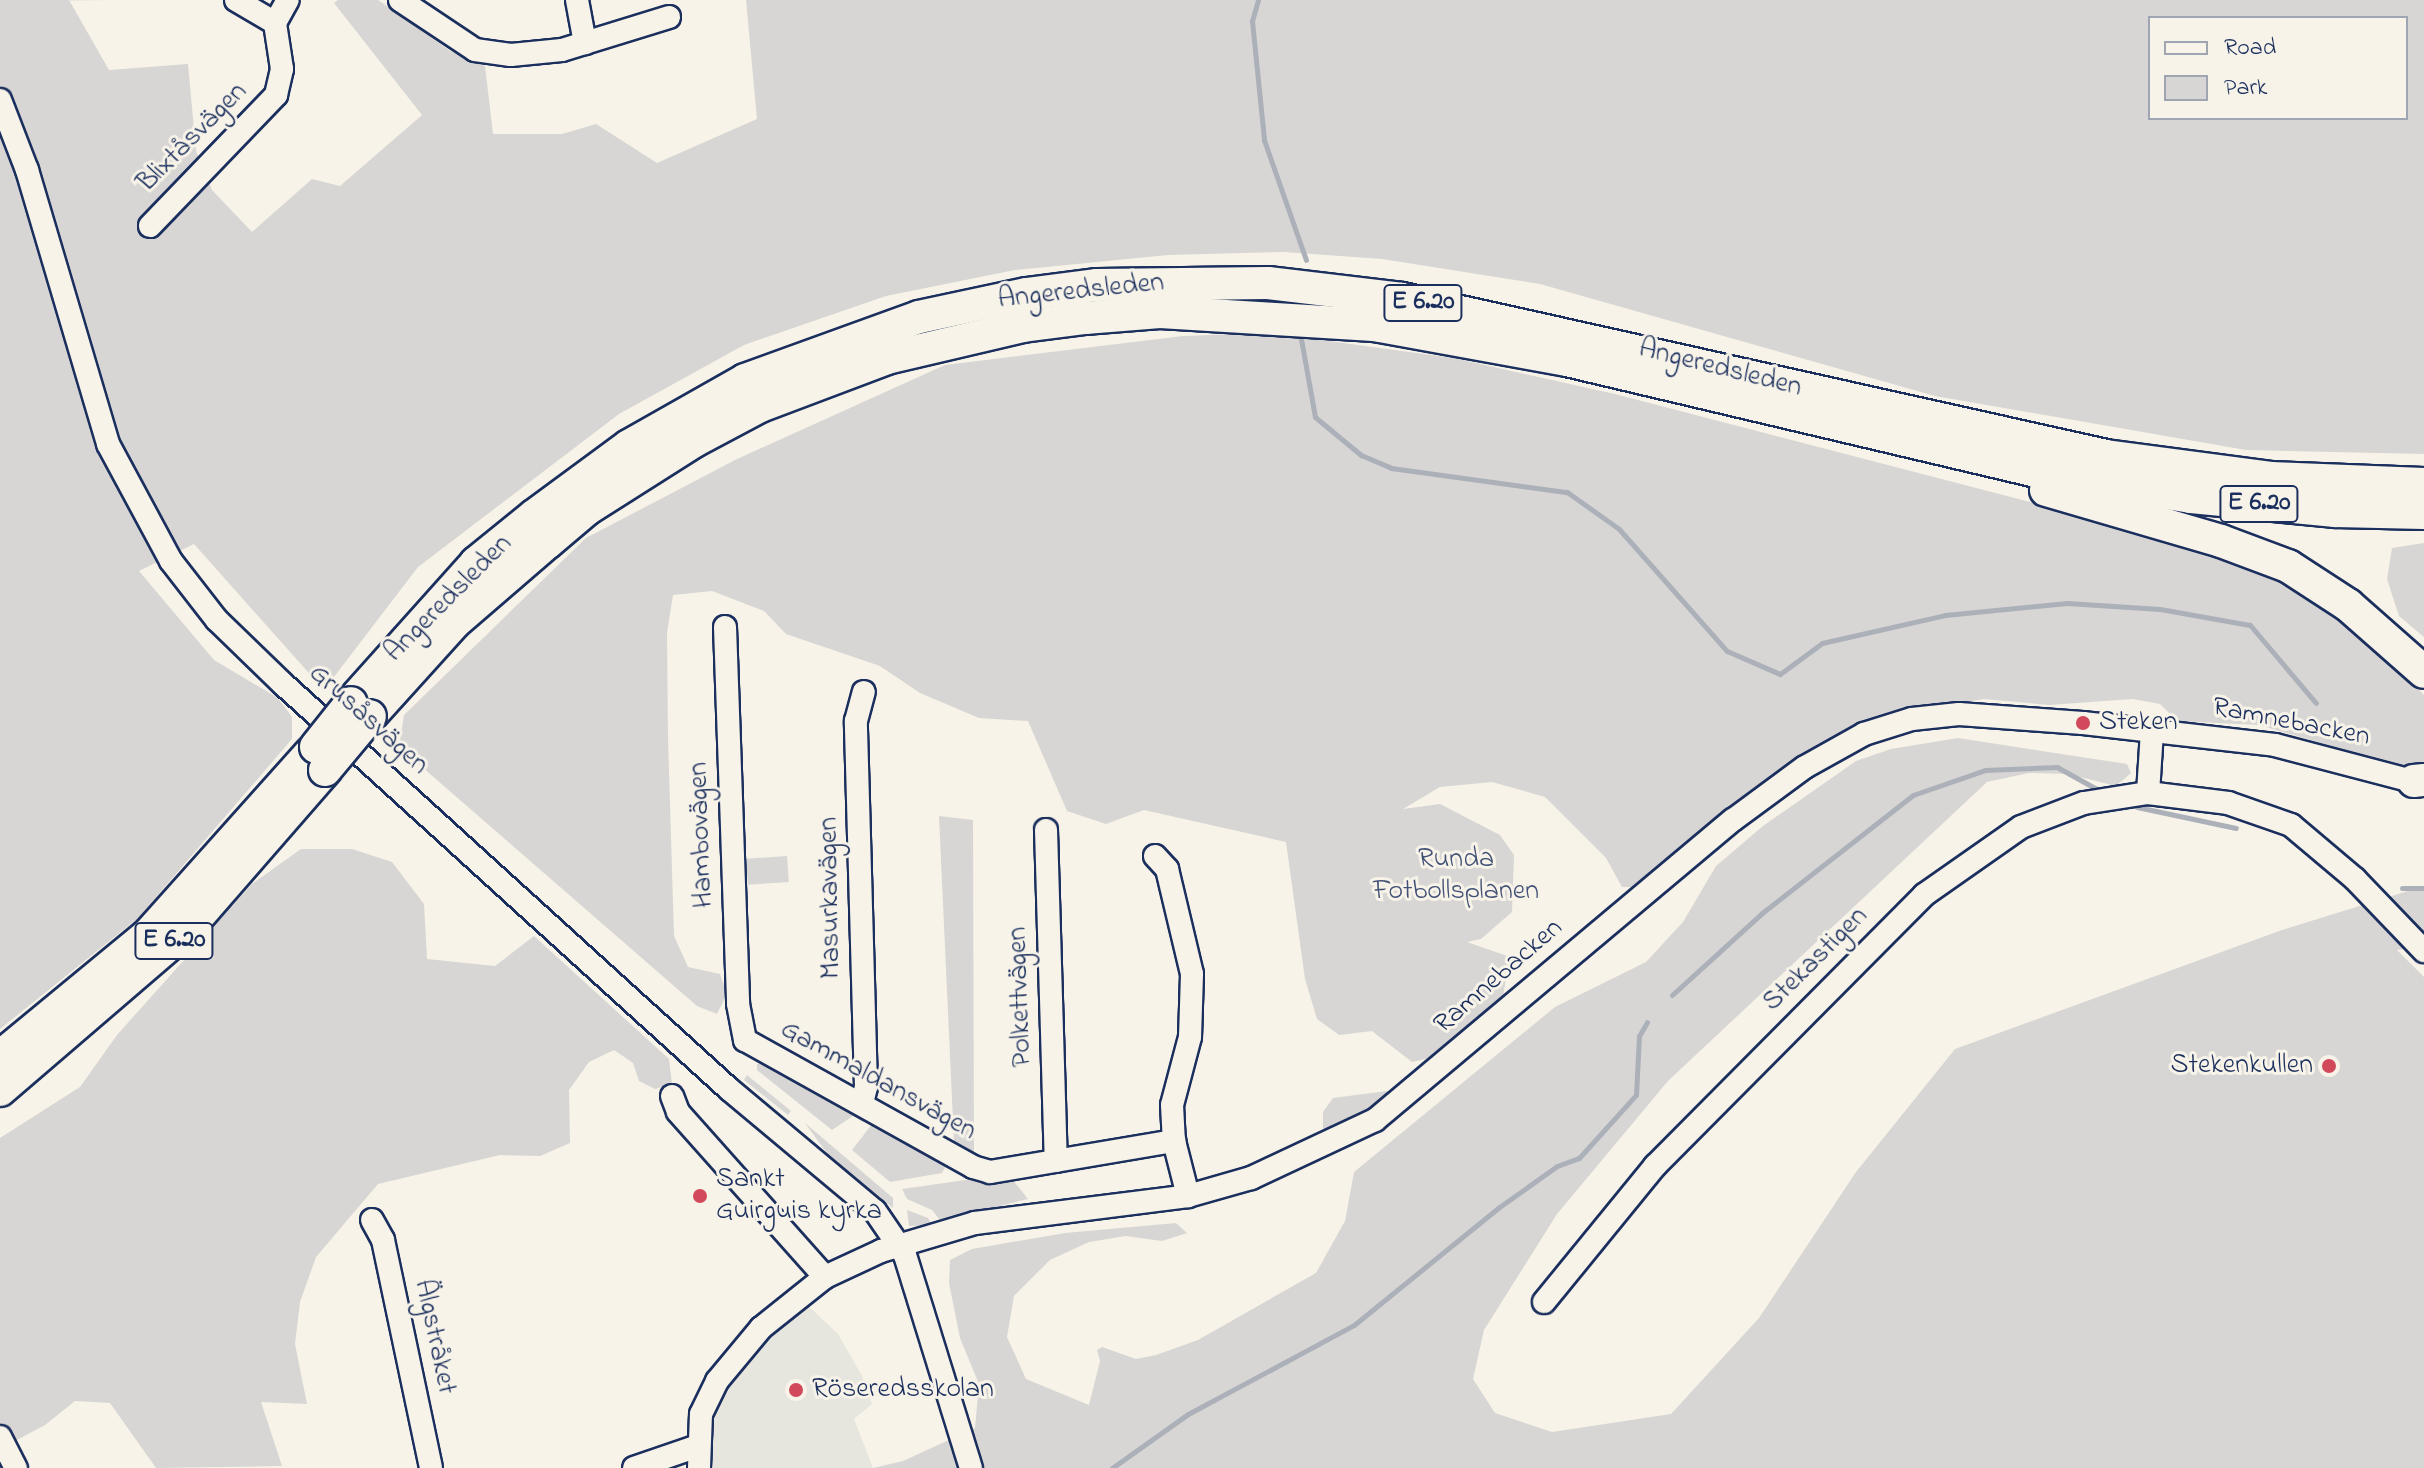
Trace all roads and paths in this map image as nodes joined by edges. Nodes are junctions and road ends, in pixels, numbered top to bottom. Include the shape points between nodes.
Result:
1 (236, 0) edge
2 (288, 0) edge
3 (400, 0) edge
4 (577, 0) edge
5 (669, 17) dead end
6 (275, 23) junction
7 (585, 43) junction
8 (0, 100) edge
9 (150, 226) dead end
10 (1902, 442) junction
11 (2424, 484) edge
12 (2424, 513) edge
13 (725, 627) dead end
14 (2420, 671) edge
15 (864, 692) dead end
16 (360, 709) junction
17 (2152, 731) junction
18 (318, 761) junction
19 (2421, 782) edge
20 (2148, 793) junction
21 (1046, 830) dead end
22 (1155, 856) dead end
23 (2424, 951) edge
24 (745, 1040) joint
25 (0, 1057) edge
26 (0, 1090) edge
27 (672, 1096) dead end
28 (862, 1103) junction
29 (1174, 1141) junction
30 (1056, 1161) junction
31 (1188, 1196) junction
32 (372, 1220) dead end
33 (901, 1244) junction
34 (825, 1277) junction
35 (1544, 1302) dead end
36 (0, 1437) edge
37 (699, 1457) edge
38 (16, 1468) edge
39 (431, 1468) edge
40 (634, 1468) edge
41 (971, 1468) edge

1 - 6 street
2 - 6 street
3 - 7 street via 459,42 490,54 544,54
4 - 7 street
5 - 7 street
6 - 9 street, Blixtåsvägen via 282,69 276,95
8 - 33 street, Grusåsvägen via 27,170 108,444 148,525 192,590 282,683 740,1099 875,1211
10 - 12 highway, Angeredsleden / E 6.20 via 2191,497 2335,511
10 - 14 highway via 2288,566 2348,605
10 - 16 highway, Angeredsleden / E 6.20 via 1567,360 1374,325 1160,312 1023,326 848,372 760,406 681,449 587,509
11 - 16 highway, Angeredsleden / E 6.20 via 2271,478 2119,458 1402,299 1268,283 1097,285 919,317 803,356 734,387 629,446 476,563
13 - 24 street, Hambovägen via 738,1004
15 - 28 street, Masurkavägen via 856,721 866,1087
16 - 18 highway, Angeredsleden / E 6.20, bridge
17 - 19 street, Ramnebacken via 2275,745
17 - 20 street
17 - 31 street, Ramnebacken via 1959,714 1912,719 1864,734 1805,767 1733,820 1375,1120 1251,1178
18 - 25 highway, Angeredsleden / E 6.20 via 148,935
18 - 26 highway, Angeredsleden / E 6.20 via 187,929
20 - 23 street via 2228,803 2291,825 2355,879
20 - 35 street, Stekastigen via 2084,803 2021,827 1924,895 1655,1166
21 - 30 street, Polkettvägen
22 - 29 street via 1167,869 1192,974 1190,1037 1172,1105
24 - 28 street, Gammaldansvägen
27 - 34 street via 678,1112
28 - 30 street, Gammaldansvägen via 973,1167 990,1172
29 - 30 street, Gammaldansvägen
29 - 31 street
31 - 33 street, Ramnebacken via 988,1221
32 - 39 street, Älgstråket via 383,1240
33 - 34 street, Ramnebacken
33 - 41 street
34 - 37 street, Ramnebacken via 761,1328 717,1381 701,1414
36 - 38 street
37 - 40 street

